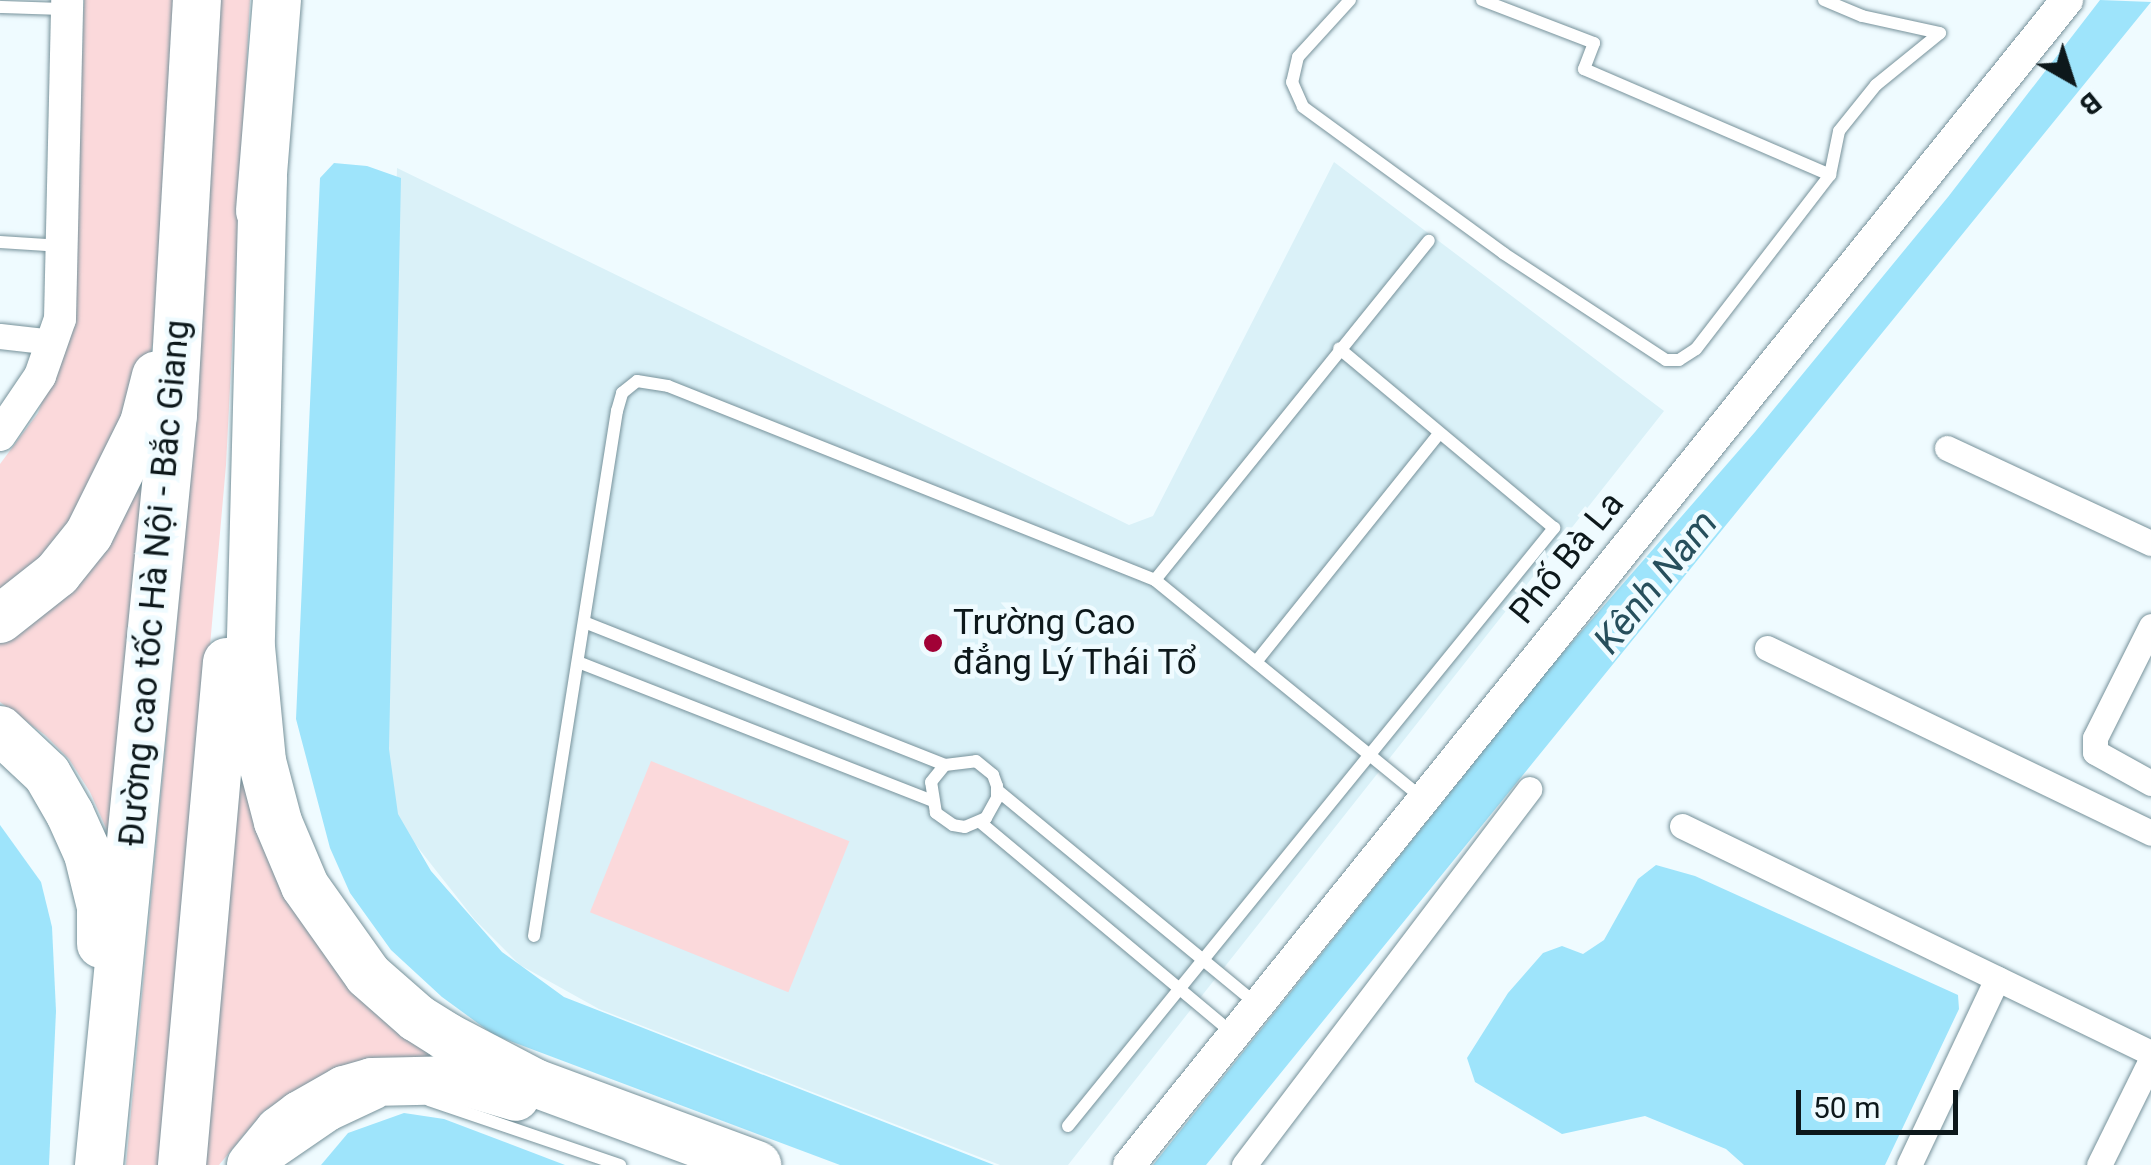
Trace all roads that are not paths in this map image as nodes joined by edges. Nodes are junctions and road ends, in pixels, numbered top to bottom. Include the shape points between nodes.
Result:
1 (196, 0) edge
2 (277, 0) edge
3 (1350, 0) edge
4 (1482, 0) edge
5 (1824, 0) edge
6 (2066, 0) edge
7 (67, 5) edge
8 (0, 7) edge
9 (1830, 175) junction
10 (262, 178) junction
11 (1429, 241) dead end
12 (0, 242) edge
13 (62, 246) junction
14 (0, 336) edge
15 (52, 342) junction
16 (1338, 348) junction
17 (1438, 435) junction
18 (0, 436) edge
19 (1947, 448) dead end
20 (2151, 543) edge
21 (1155, 580) junction
22 (0, 619) edge
23 (584, 622) junction
24 (2151, 626) edge
25 (1767, 648) dead end
26 (578, 662) junction
27 (1256, 662) junction
28 (0, 730) edge
29 (1370, 756) junction
30 (944, 765) junction
31 (2151, 783) edge
32 (1529, 789) dead end
33 (997, 790) junction
34 (1423, 798) junction
35 (931, 800) junction
36 (980, 822) junction
37 (1682, 826) dead end
38 (2151, 833) edge
39 (534, 936) dead end
40 (1203, 961) junction
41 (1997, 979) junction
42 (1180, 988) junction
43 (1257, 1004) junction
44 (1233, 1034) junction
45 (2151, 1057) edge
46 (1068, 1126) dead end
47 (89, 1165) edge
48 (100, 1165) edge
49 (182, 1165) edge
50 (251, 1165) edge
51 (275, 1165) edge
52 (620, 1165) edge
53 (699, 1165) edge
54 (757, 1165) edge
55 (1129, 1165) edge
56 (1244, 1165) edge
57 (1908, 1165) edge
58 (2099, 1165) edge

1 - 22 highway via 159,360 144,423 105,507 73,556
1 - 48 highway, Đường cao tốc Hà Nội - Bắc Giang via 173,414
2 - 10 highway
3 - 9 lane via 1298,56 1292,82 1302,108 1666,360 1696,348
4 - 9 lane via 1594,43 1584,69
5 - 9 lane via 1940,33 1876,85 1839,131
6 - 34 street, Phố Bà La
7 - 8 lane
7 - 13 street
10 - 49 highway via 221,748
10 - 54 highway via 251,647 262,761 305,886 368,975 447,1038 535,1083
11 - 16 lane
12 - 13 lane
13 - 15 street via 60,318
14 - 15 street
15 - 18 street via 40,376
16 - 17 lane
16 - 21 lane
17 - 27 lane
17 - 29 lane via 1554,528
19 - 20 street
21 - 23 lane via 668,386 636,382 622,393 617,411
21 - 27 lane
23 - 26 lane
23 - 30 lane
24 - 31 street via 2095,738 2095,752
25 - 38 street
26 - 35 lane
26 - 39 lane
27 - 29 lane
28 - 47 highway via 47,774 70,814 100,907
29 - 34 lane
29 - 40 lane
30 - 33 lane via 976,761
30 - 35 lane via 932,782
32 - 56 street
33 - 36 lane via 994,809
33 - 40 lane
34 - 43 street, Phố Bà La
35 - 36 lane via 953,825
36 - 42 lane
37 - 41 street
40 - 42 lane
40 - 43 lane
41 - 45 street
41 - 57 street
42 - 44 lane
42 - 46 lane
43 - 44 street, Phố Bà La
44 - 55 street, Phố Bà La
45 - 58 street
50 - 53 highway via 279,1131 322,1100 372,1082 429,1078 513,1096
51 - 52 lane via 335,1123 382,1101 423,1099

